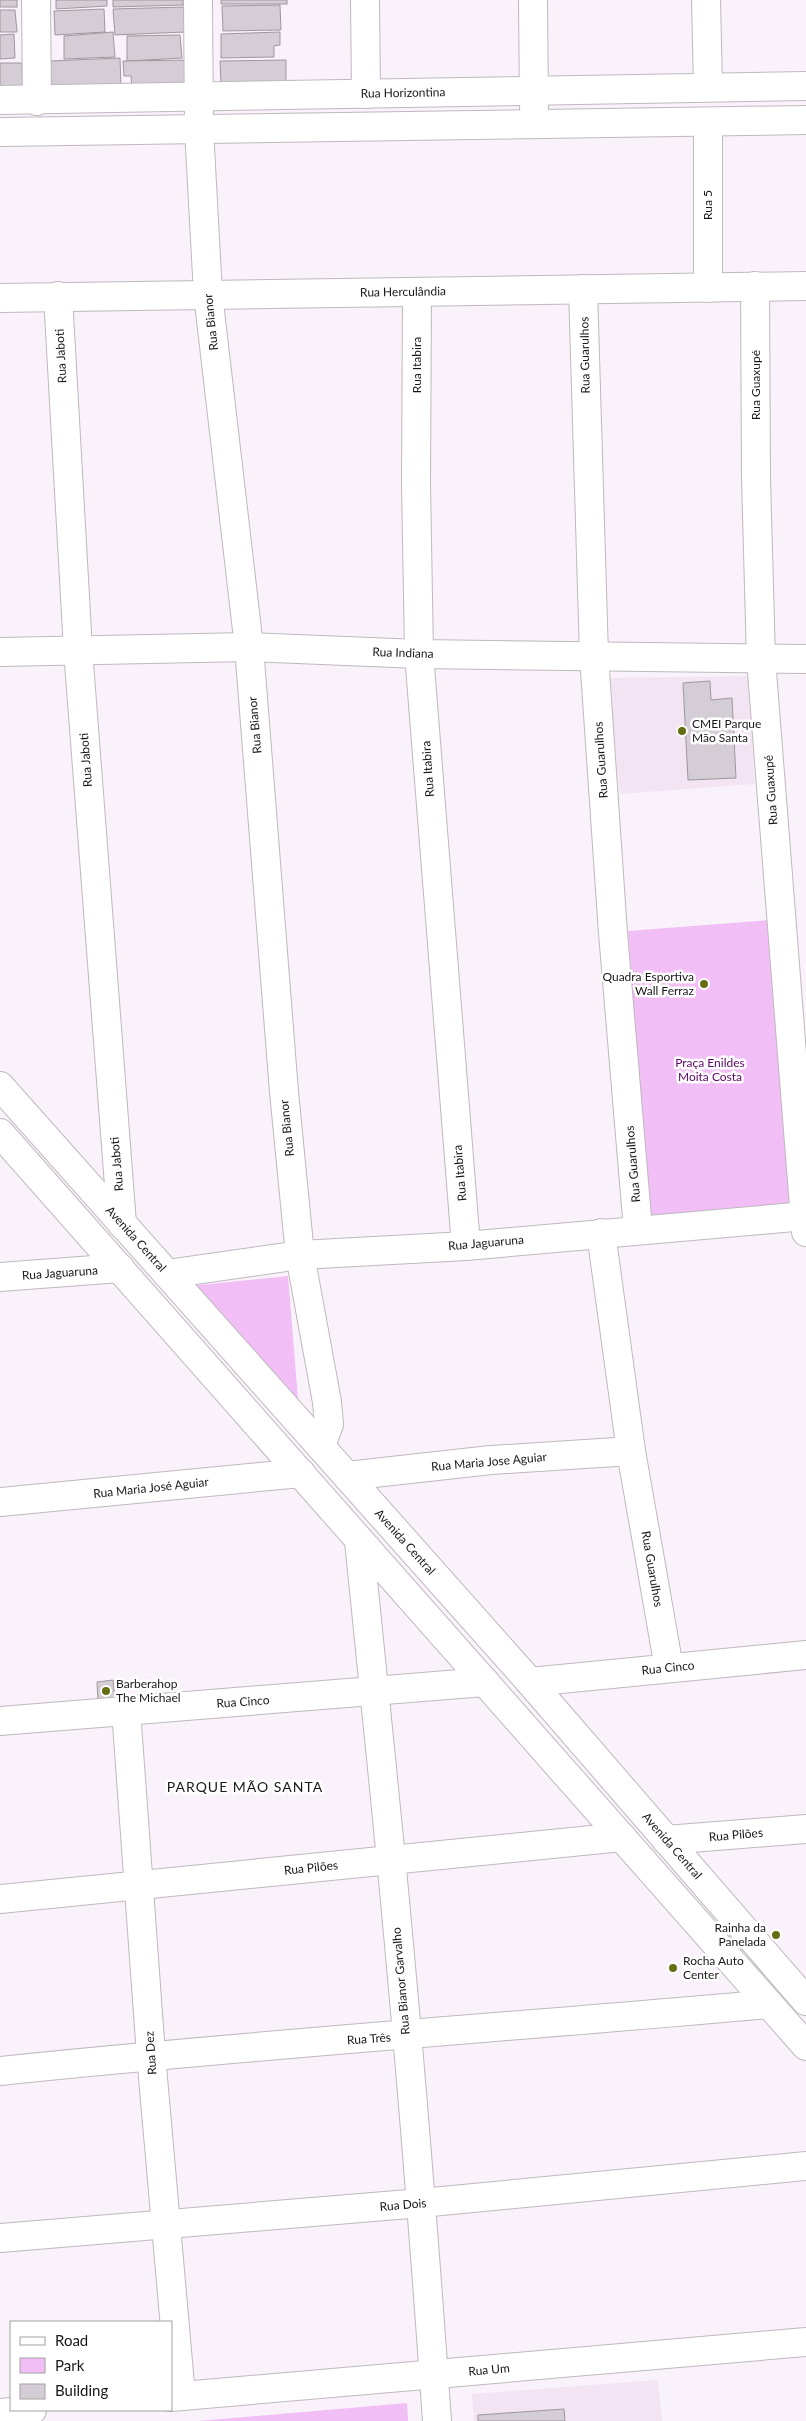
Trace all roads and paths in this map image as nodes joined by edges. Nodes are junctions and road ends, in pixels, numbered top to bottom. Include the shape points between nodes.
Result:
1 (36, 0) edge
2 (198, 0) edge
3 (365, 0) edge
4 (533, 0) edge
5 (706, 0) edge
6 (806, 86) edge
7 (708, 87) junction
8 (534, 90) junction
9 (366, 94) junction
10 (198, 98) junction
11 (0, 100) edge
12 (37, 100) junction
13 (806, 120) edge
14 (708, 122) junction
15 (535, 124) junction
16 (199, 129) junction
17 (0, 132) edge
18 (755, 286) junction
19 (806, 286) edge
20 (708, 288) junction
21 (584, 289) junction
22 (417, 292) junction
23 (208, 294) junction
24 (58, 296) junction
25 (0, 298) edge
26 (249, 647) junction
27 (78, 650) junction
28 (0, 652) edge
29 (419, 654) junction
30 (594, 656) junction
31 (761, 659) junction
32 (806, 659) edge
33 (0, 1086) edge
34 (0, 1133) edge
35 (805, 1221) edge
36 (122, 1224) junction
37 (638, 1230) junction
38 (601, 1233) junction
39 (466, 1246) junction
40 (300, 1255) junction
41 (120, 1268) junction
42 (167, 1274) junction
43 (0, 1277) edge
44 (321, 1446) junction
45 (631, 1451) junction
46 (301, 1473) junction
47 (347, 1476) junction
48 (0, 1502) edge
49 (360, 1542) junction
50 (806, 1655) edge
51 (669, 1668) junction
52 (485, 1682) junction
53 (530, 1682) junction
54 (373, 1693) junction
55 (126, 1710) junction
56 (0, 1721) edge
57 (806, 1829) edge
58 (622, 1837) junction
59 (666, 1840) junction
60 (391, 1859) junction
61 (140, 1887) junction
62 (0, 1899) edge
63 (806, 2001) edge
64 (769, 2004) junction
65 (406, 2036) junction
66 (806, 2046) edge
67 (151, 2055) junction
68 (0, 2072) edge
69 (806, 2166) edge
70 (421, 2203) junction
71 (166, 2225) junction
72 (0, 2238) edge
73 (172, 2321) edge
74 (172, 2328) edge
75 (806, 2342) edge
76 (434, 2375) junction
77 (176, 2396) edge
78 (21, 2411) edge
79 (0, 2413) edge
80 (437, 2421) edge

1 - 12 street
2 - 10 street, Rua Bianor
3 - 9 street
4 - 8 street
5 - 7 street
6 - 7 street, Rua Horizontina
7 - 8 street, Rua Horizontina
8 - 9 street, Rua Horizontina
8 - 15 street
9 - 10 street, Rua Horizontina
10 - 12 street, Rua Horizontina
10 - 16 street, Rua Bianor
11 - 12 street, Rua Horizontina
13 - 14 street
14 - 15 street
14 - 20 street, Rua 5
15 - 16 street
16 - 17 street
16 - 23 street, Rua Bianor
18 - 19 street, Rua Herculândia
18 - 20 street, Rua Herculândia
18 - 31 street, Rua Guaxupé
20 - 21 street, Rua Herculândia
21 - 22 street, Rua Herculândia
21 - 30 street, Rua Guarulhos
22 - 23 street, Rua Herculândia
22 - 29 street, Rua Itabira
23 - 24 street, Rua Herculândia
23 - 26 street, Rua Bianor
24 - 25 street, Rua Herculândia
24 - 27 street, Rua Jaboti
26 - 27 street, Rua Indiana
26 - 29 street, Rua Indiana
26 - 40 street, Rua Bianor
27 - 28 street, Rua Indiana
27 - 36 street, Rua Jaboti
29 - 30 street, Rua Indiana
29 - 39 street, Rua Itabira
30 - 31 street, Rua Indiana
30 - 37 street, Rua Guarulhos
31 - 32 street, Rua Indiana
31 - 35 street, Rua Guaxupé
33 - 36 street, Avenida Central
34 - 41 street
35 - 37 street, Rua Jaguaruna
36 - 42 street, Avenida Central
37 - 38 street, Rua Jaguaruna
38 - 39 street, Rua Jaguaruna
38 - 45 street, Rua Guarulhos
39 - 40 street, Rua Jaguaruna
40 - 42 street, Rua Jaguaruna
40 - 44 street, Rua Bianor via 328,1402 329,1424
41 - 43 street, Rua Jaguaruna
41 - 46 street
42 - 44 street, Avenida Central
44 - 47 street, Avenida Central
45 - 47 street, Rua Maria Jose Aguiar via 491,1460
45 - 51 street, Rua Guarulhos
46 - 48 street, Rua Maria José Aguiar
46 - 49 street
47 - 53 street, Avenida Central
49 - 52 street
49 - 54 street, Rua Bianor Garvalho
50 - 51 street, Rua Cinco
51 - 53 street, Rua Cinco
52 - 54 street, Rua Cinco
52 - 58 street
53 - 59 street, Avenida Central
54 - 55 street, Rua Cinco
54 - 60 street, Rua Bianor Garvalho
55 - 56 street, Rua Cinco
55 - 61 street, Rua Dez
57 - 59 street, Rua Pilões
58 - 60 street, Rua Pilões
58 - 64 street
59 - 63 street, Avenida Central
60 - 61 street, Rua Pilões
60 - 65 street, Rua Bianor Garvalho
61 - 62 street, Rua Pilões
61 - 67 street, Rua Dez
64 - 65 street, Rua Três
64 - 66 street
65 - 67 street, Rua Três
65 - 70 street, Rua Bianor Garvalho
67 - 68 street, Rua Três
67 - 71 street, Rua Dez
69 - 70 street, Rua Dois
70 - 71 street, Rua Dois
70 - 76 street, Rua Bianor Garvalho
71 - 72 street, Rua Dois
71 - 73 street, Rua Dez
74 - 77 street, Rua Dez
75 - 76 street, Rua Um
76 - 77 street, Rua Um
76 - 80 street, Rua Bianor Garvalho
78 - 79 street

